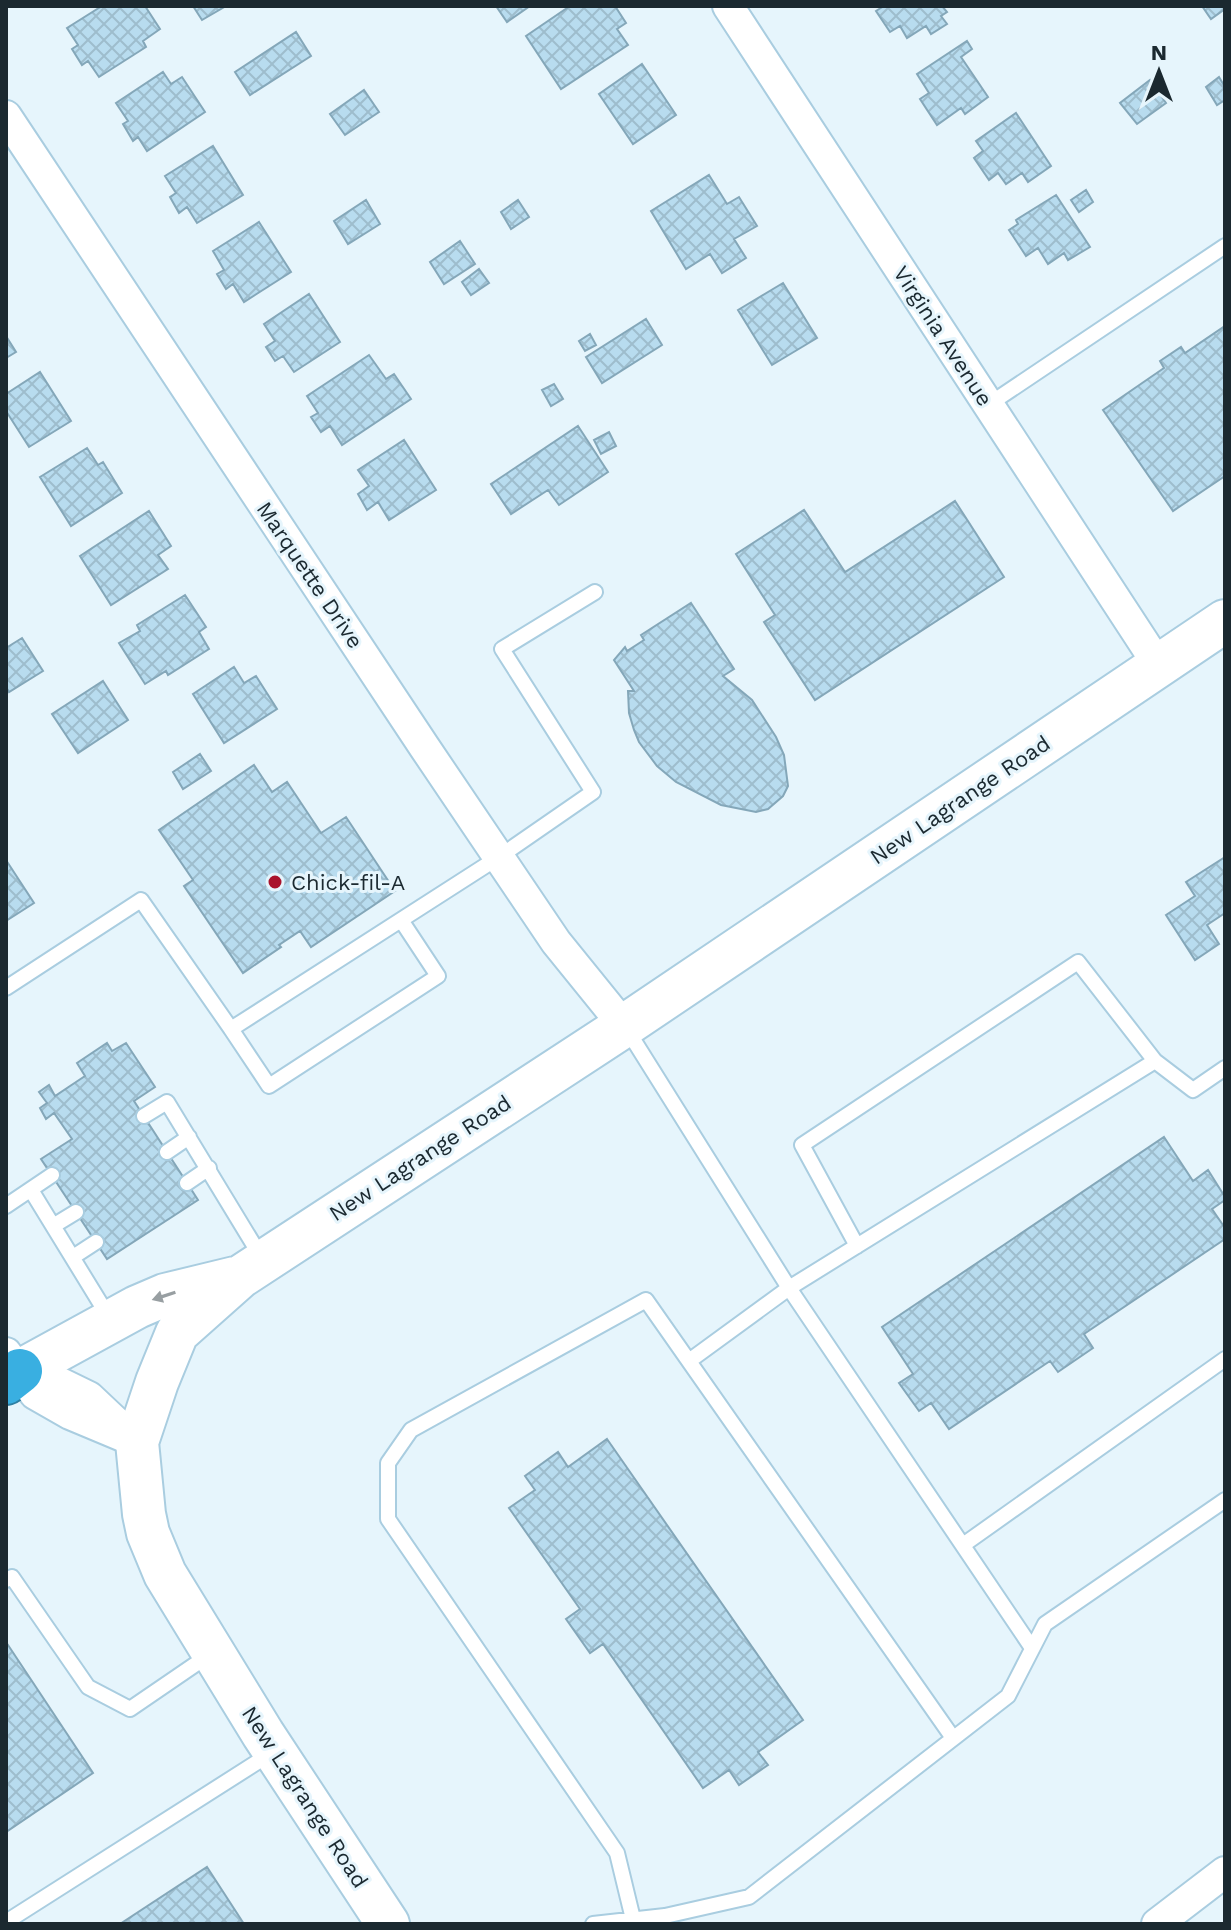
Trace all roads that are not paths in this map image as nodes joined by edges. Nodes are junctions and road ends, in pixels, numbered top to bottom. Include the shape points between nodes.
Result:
1 (728, 6) edge
2 (6, 116) edge
3 (1225, 246) edge
4 (988, 405) junction
5 (595, 592) dead end
6 (1225, 621) edge
7 (1159, 666) junction
8 (499, 857) junction
9 (401, 920) junction
10 (6, 988) edge
11 (624, 1026) junction
12 (231, 1029) junction
13 (1155, 1061) junction
14 (1225, 1068) edge
15 (144, 1116) dead end
16 (189, 1137) junction
17 (167, 1152) dead end
18 (209, 1168) junction
19 (52, 1175) dead end
20 (187, 1183) dead end
21 (31, 1190) junction
22 (6, 1206) edge
23 (76, 1212) dead end
24 (53, 1226) junction
25 (96, 1242) dead end
26 (857, 1246) junction
27 (73, 1257) junction
28 (252, 1268) junction
29 (789, 1288) junction
30 (112, 1321) junction
31 (1225, 1359) edge
32 (689, 1361) junction
33 (11, 1369) edge
34 (137, 1442) junction
35 (1225, 1500) edge
36 (963, 1545) junction
37 (6, 1580) edge
38 (1032, 1648) junction
39 (213, 1653) junction
40 (953, 1738) junction
41 (273, 1751) junction
42 (1225, 1872) edge
43 (633, 1919) junction
44 (6, 1922) edge
45 (1159, 1923) edge
46 (388, 1924) edge
47 (593, 1924) edge

1 - 4 street, Virginia Avenue
2 - 8 street, Marquette Drive
3 - 4 lane
4 - 7 street, Virginia Avenue
5 - 8 lane via 502,649 593,792
6 - 7 main road, New Lagrange Road
7 - 11 main road, New Lagrange Road
8 - 9 lane
8 - 11 street, Marquette Drive via 556,942
9 - 12 lane
9 - 12 lane via 438,976 269,1086
10 - 12 lane via 141,900
11 - 28 main road, New Lagrange Road
11 - 29 lane
13 - 14 lane via 1193,1090
13 - 26 lane
13 - 26 lane via 1078,962 802,1145
15 - 16 lane via 167,1102
16 - 17 lane
16 - 18 lane
18 - 20 lane
18 - 28 lane
19 - 21 lane
21 - 22 lane
21 - 24 lane
23 - 24 lane
24 - 27 lane
25 - 27 lane
26 - 29 lane
27 - 30 lane
28 -> 30 main road via 165,1295
28 - 34 main road, New Lagrange Road via 177,1333
29 - 32 lane
29 - 36 lane
30 - 33 main road
31 - 36 lane
32 - 40 lane
32 - 43 lane via 646,1300 411,1430 388,1463 388,1519 617,1853
33 - 34 street via 35,1394
34 - 39 main road, New Lagrange Road via 148,1533 165,1574
35 - 38 lane via 1045,1624
36 - 38 lane
37 - 39 lane via 12,1577 88,1687 130,1709
38 - 40 lane via 1008,1696
39 - 41 main road, New Lagrange Road
40 - 43 lane via 749,1897
41 - 44 lane
41 - 46 main road, New Lagrange Road
42 - 45 street
43 - 47 lane

